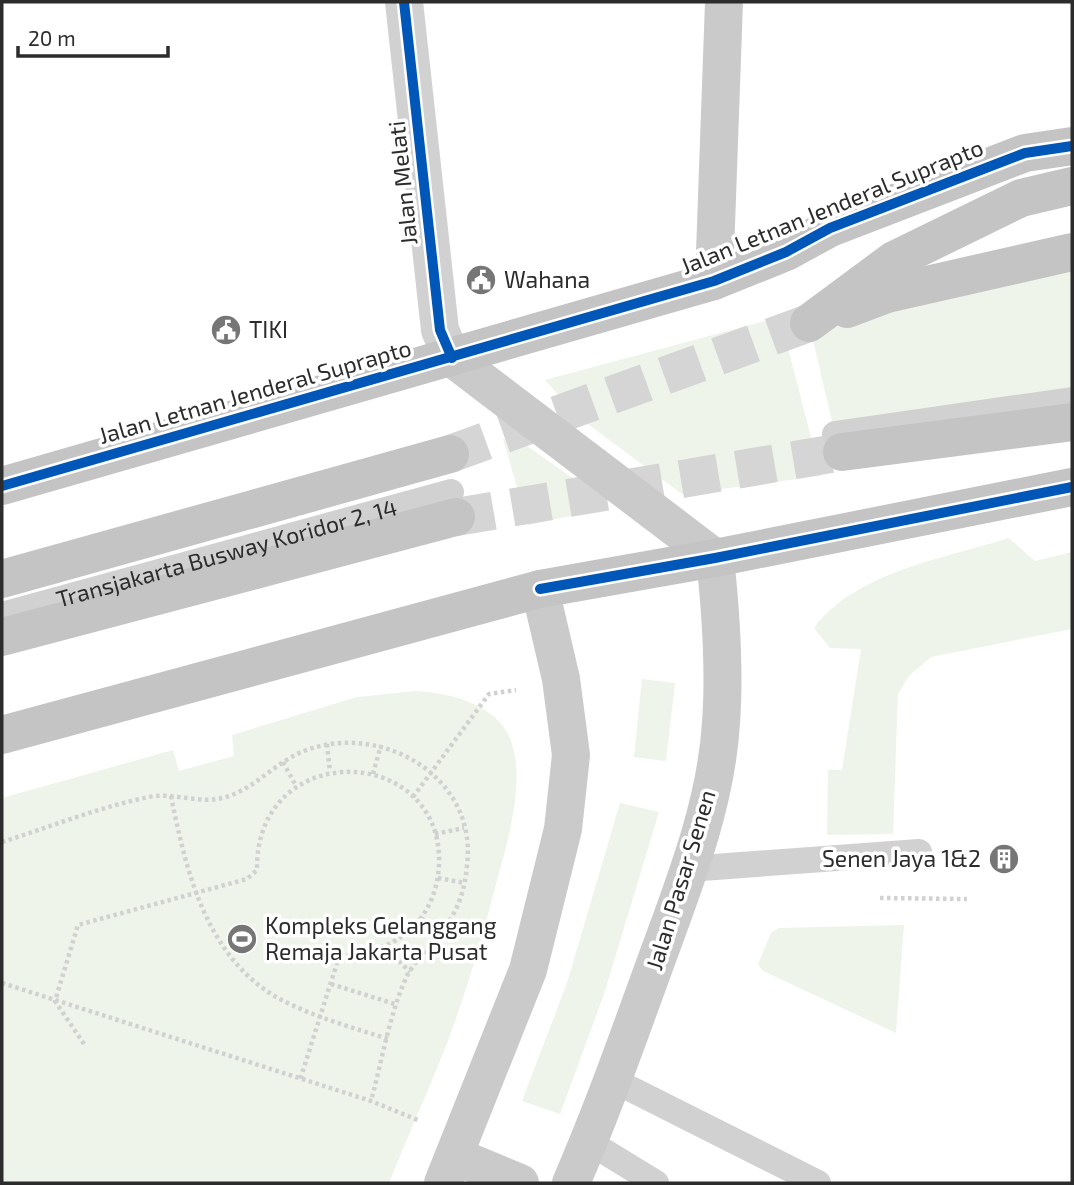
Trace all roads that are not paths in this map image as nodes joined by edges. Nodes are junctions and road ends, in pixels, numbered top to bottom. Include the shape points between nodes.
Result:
1 (404, 2) edge
2 (724, 2) edge
3 (1072, 146) edge
4 (1072, 186) edge
5 (1072, 202) edge
6 (1072, 252) edge
7 (894, 260) junction
8 (714, 281) junction
9 (452, 358) junction
10 (1072, 400) edge
11 (1072, 422) edge
12 (839, 443) joint
13 (448, 448) joint
14 (2, 486) edge
15 (1072, 487) edge
16 (453, 505) joint
17 (715, 558) junction
18 (2, 563) edge
19 (2, 579) edge
20 (540, 589) junction
21 (2, 615) edge
22 (2, 637) edge
23 (2, 735) edge
24 (919, 852) dead end
25 (688, 869) junction
26 (613, 1080) junction
27 (589, 1142) junction
28 (449, 1169) edge
29 (520, 1183) edge
30 (570, 1183) edge
31 (656, 1183) edge
32 (818, 1183) edge

1 - 9 street, Jalan Melati via 440,330
2 - 8 main road
3 - 8 main road, Jalan Letnan Jenderal Suprapto via 1025,153 830,228 786,252
4 - 7 main road via 1021,198
5 - 7 lane via 1029,212
6 - 7 main road via 806,317
8 - 9 main road, Jalan Letnan Jenderal Suprapto
9 - 14 main road, Jalan Letnan Jenderal Suprapto
9 - 17 main road
10 - 12 lane
11 - 12 main road
13 - 18 lane
13 - 19 main road
15 - 17 main road
16 - 21 lane, Transjakarta Busway Koridor 2, 14
16 - 22 main road
17 - 20 main road
17 - 25 main road, Jalan Pasar Senen via 722,647 721,725 707,808
20 - 23 main road
20 - 28 main road via 561,680 571,755 563,829 528,970
24 - 25 lane
25 - 26 main road, Jalan Pasar Senen
26 - 27 main road, Jalan Pasar Senen
26 - 32 lane
27 - 30 main road, Jalan Pasar Senen
27 - 31 lane
28 - 29 main road

